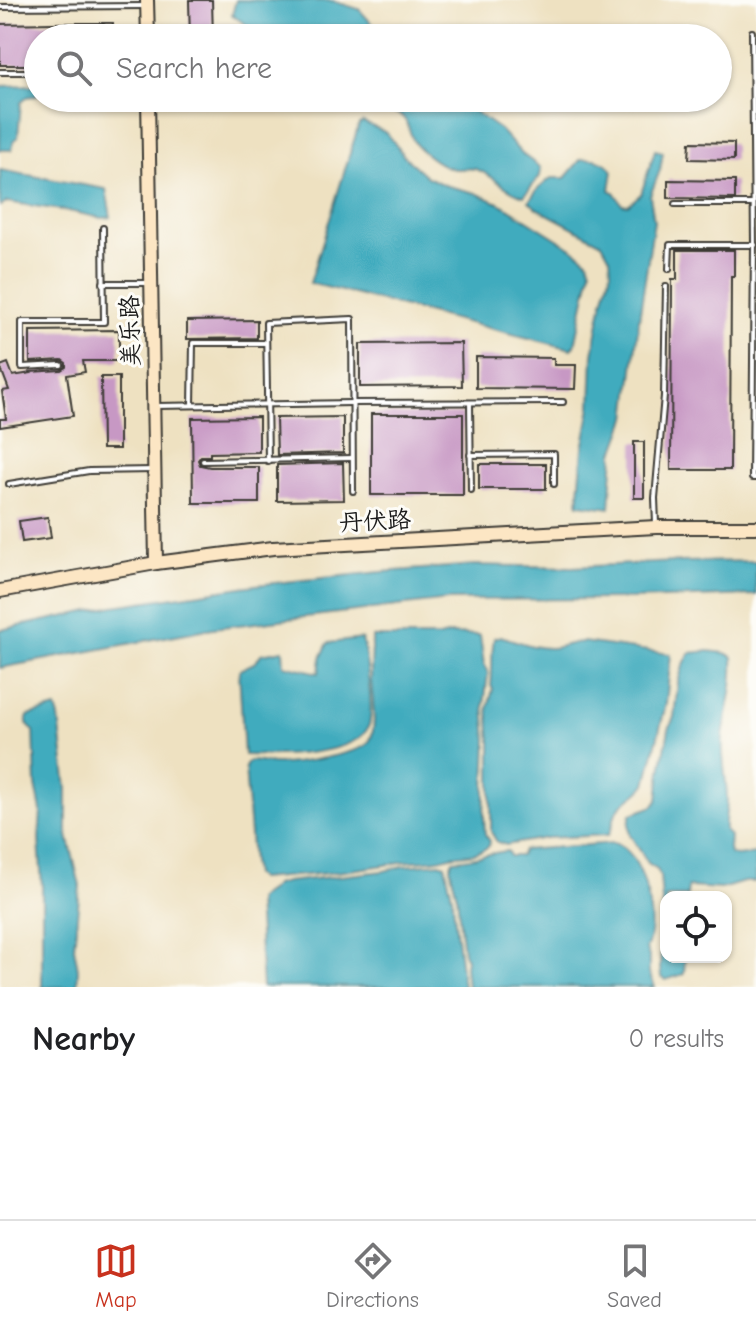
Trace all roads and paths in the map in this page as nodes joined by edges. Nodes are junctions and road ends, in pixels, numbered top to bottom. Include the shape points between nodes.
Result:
1 (147, 3) edge
2 (0, 7) edge
3 (148, 24) edge
4 (752, 32) dead end
5 (0, 72) edge
6 (24, 72) edge
7 (755, 75) edge
8 (148, 112) edge
9 (675, 204) dead end
10 (754, 204) junction
11 (103, 228) dead end
12 (755, 245) edge
13 (669, 269) dead end
14 (103, 283) junction
15 (152, 283) junction
16 (666, 286) dead end
17 (266, 343) junction
18 (61, 365) dead end
19 (563, 402) dead end
20 (352, 403) junction
21 (470, 403) junction
22 (267, 404) junction
23 (192, 405) junction
24 (153, 406) junction
25 (470, 455) junction
26 (353, 458) junction
27 (203, 461) dead end
28 (268, 461) junction
29 (155, 470) junction
30 (756, 478) edge
31 (9, 484) dead end
32 (554, 484) dead end
33 (471, 490) dead end
34 (353, 491) dead end
35 (656, 527) junction
36 (756, 527) edge
37 (156, 563) junction
38 (0, 591) edge

1 - 2 lane
1 - 3 main road
4 - 7 lane
5 - 6 lane
7 - 10 lane
8 - 15 main road, 美乐路
9 - 10 lane
10 - 12 lane
11 - 14 lane
12 - 13 lane via 670,245
12 - 30 lane
14 - 15 lane
14 - 18 lane via 104,322 22,322 22,367
15 - 24 main road, 美乐路
16 - 35 lane
17 - 20 lane via 266,323 352,319
17 - 22 lane
17 - 23 lane via 193,343
19 - 21 lane
20 - 21 lane
20 - 22 lane
20 - 26 lane
21 - 25 lane
22 - 23 lane
22 - 28 lane
23 - 24 lane
24 - 29 main road, 美乐路
25 - 32 lane via 554,454
25 - 33 lane
26 - 28 lane
26 - 34 lane
27 - 28 lane
29 - 31 lane via 89,471
29 - 37 main road, 美乐路
35 - 36 main road, 丹伏路
35 - 37 main road, 丹伏路 via 273,548
37 - 38 main road, 丹伏路

